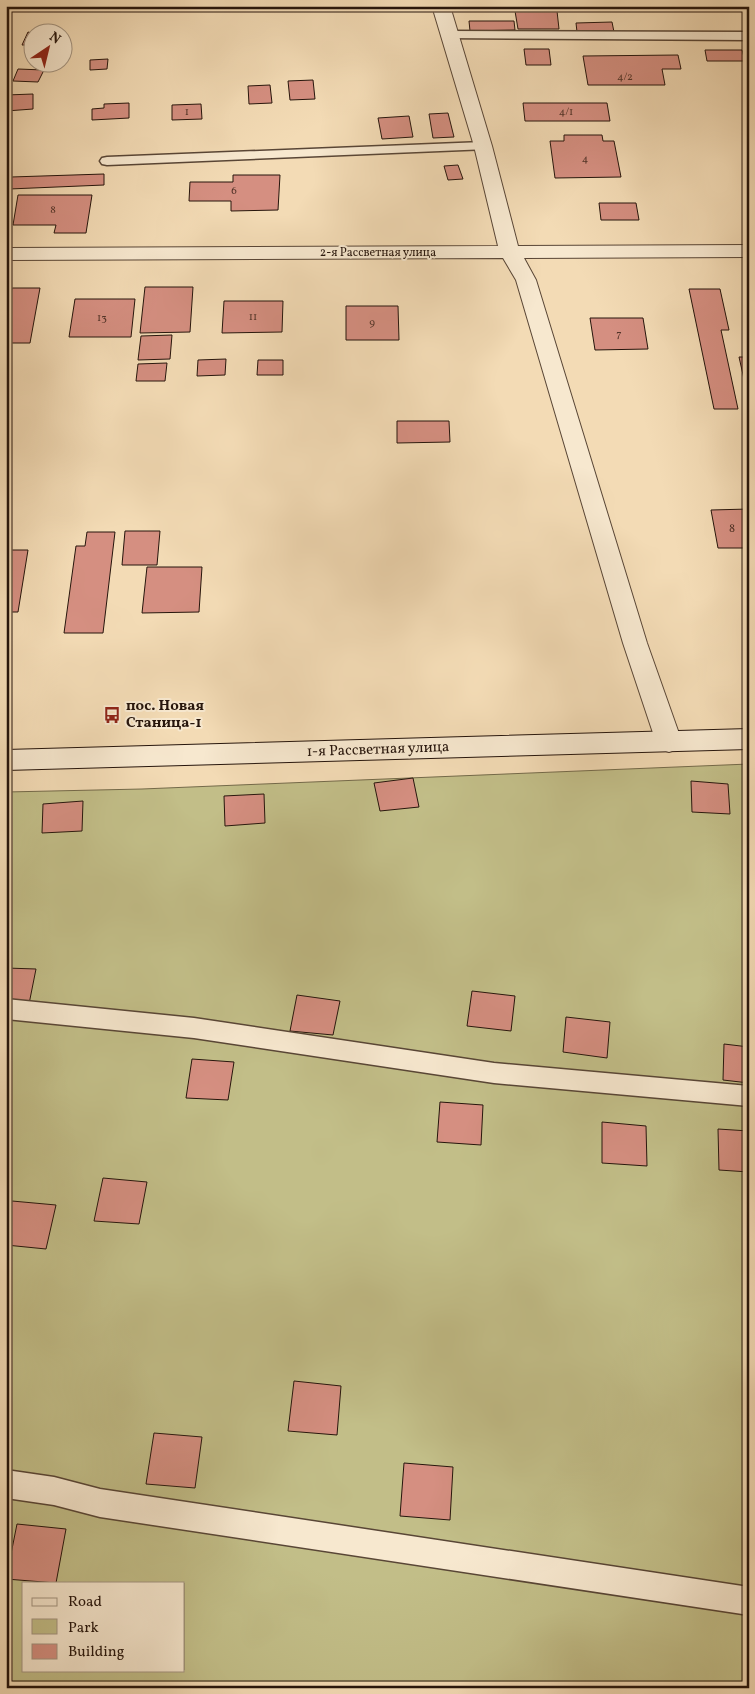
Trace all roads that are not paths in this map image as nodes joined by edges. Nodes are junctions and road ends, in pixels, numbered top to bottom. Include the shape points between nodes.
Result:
1 (440, 6) edge
2 (450, 35) junction
3 (749, 36) edge
4 (483, 146) junction
5 (107, 161) dead end
6 (749, 251) edge
7 (510, 252) junction
8 (6, 254) edge
9 (749, 739) edge
10 (669, 742) junction
11 (6, 760) edge
12 (6, 1010) edge
13 (749, 1096) edge
14 (6, 1484) edge
15 (749, 1601) edge

1 - 2 street
2 - 3 lane
2 - 4 street
4 - 5 lane
4 - 7 street
6 - 7 street, 2-я Рассветная улица
7 - 8 street, 2-я Рассветная улица
7 - 10 street via 526,280 635,643
9 - 10 street, 1-я Рассветная улица
10 - 11 street, 1-я Рассветная улица
12 - 13 lane via 194,1028 494,1073
14 - 15 lane via 54,1491 100,1503

